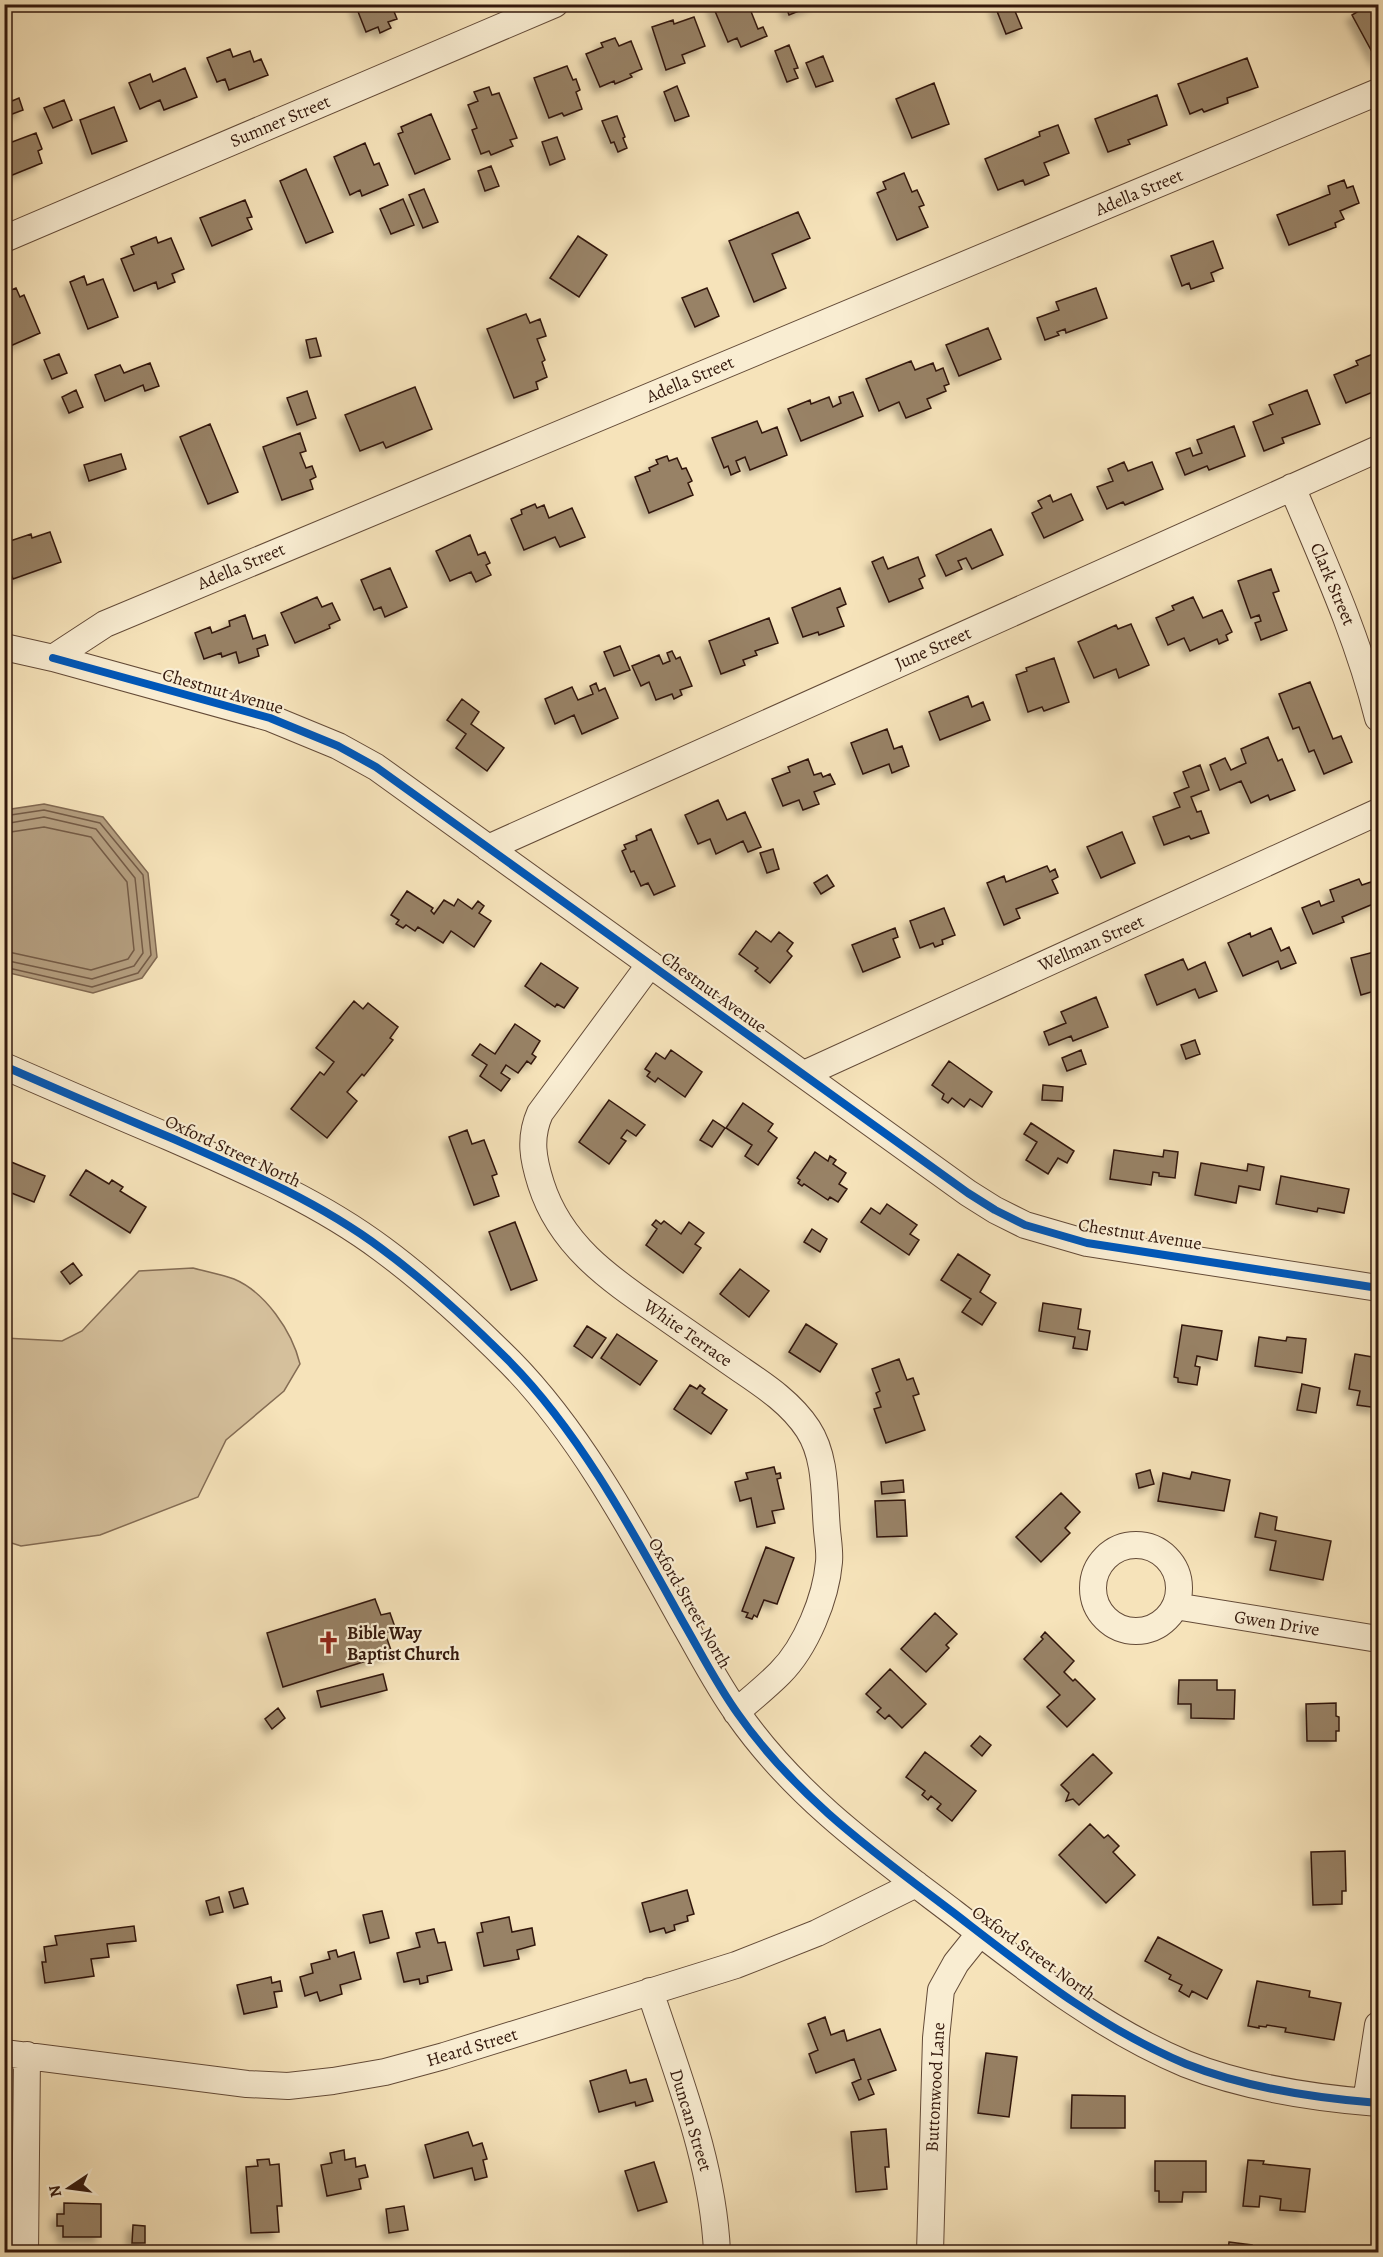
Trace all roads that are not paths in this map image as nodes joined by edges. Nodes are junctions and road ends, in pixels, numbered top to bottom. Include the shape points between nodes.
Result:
1 (555, 4) edge
2 (1378, 93) edge
3 (4, 239) edge
4 (1378, 449) edge
5 (1292, 488) junction
6 (4, 647) edge
7 (52, 658) junction
8 (1378, 718) edge
9 (1378, 812) edge
10 (488, 848) junction
11 (650, 964) junction
12 (4, 1066) edge
13 (804, 1074) junction
14 (1378, 1288) edge
15 (1175, 1606) dead end
16 (1378, 1639) edge
17 (736, 1712) junction
18 (916, 1884) junction
19 (980, 1933) junction
20 (650, 1991) junction
21 (1378, 2025) edge
22 (16, 2054) edge
23 (1372, 2102) edge
24 (25, 2253) edge
25 (717, 2253) edge
26 (930, 2253) edge

1 - 3 street, Sumner Street
2 - 7 street, Adella Street via 105,624
4 - 5 street, June Street
5 - 8 street, Clark Street via 1346,612
5 - 10 street, June Street
6 - 7 street
7 - 10 street, Chestnut Avenue via 270,718 338,746 376,767
9 - 13 street, Wellman Street
10 - 11 street, Chestnut Avenue
11 - 13 street, Chestnut Avenue
11 - 17 street, White Terrace via 540,1113 533,1155 555,1217 583,1254 618,1284 781,1398 817,1445 829,1560 821,1601 798,1649 782,1671
12 - 17 street, Oxford Street North via 237,1166 310,1203 380,1247 437,1293 514,1366 583,1454
13 - 14 street, Chestnut Avenue via 968,1193 1025,1226 1087,1243
15 - 16 street, Gwen Drive
17 - 18 street, Oxford Street North via 799,1788
18 - 19 street, Oxford Street North
18 - 20 street, Heard Street via 817,1932 736,1965
19 - 23 street, Oxford Street North via 1090,2013 1135,2041 1191,2066 1251,2085
19 - 26 street, Buttonwood Lane via 941,1990
20 - 22 street, Heard Street via 385,2072 288,2086
20 - 25 street, Duncan Street via 706,2164
21 - 23 street
22 - 24 street

